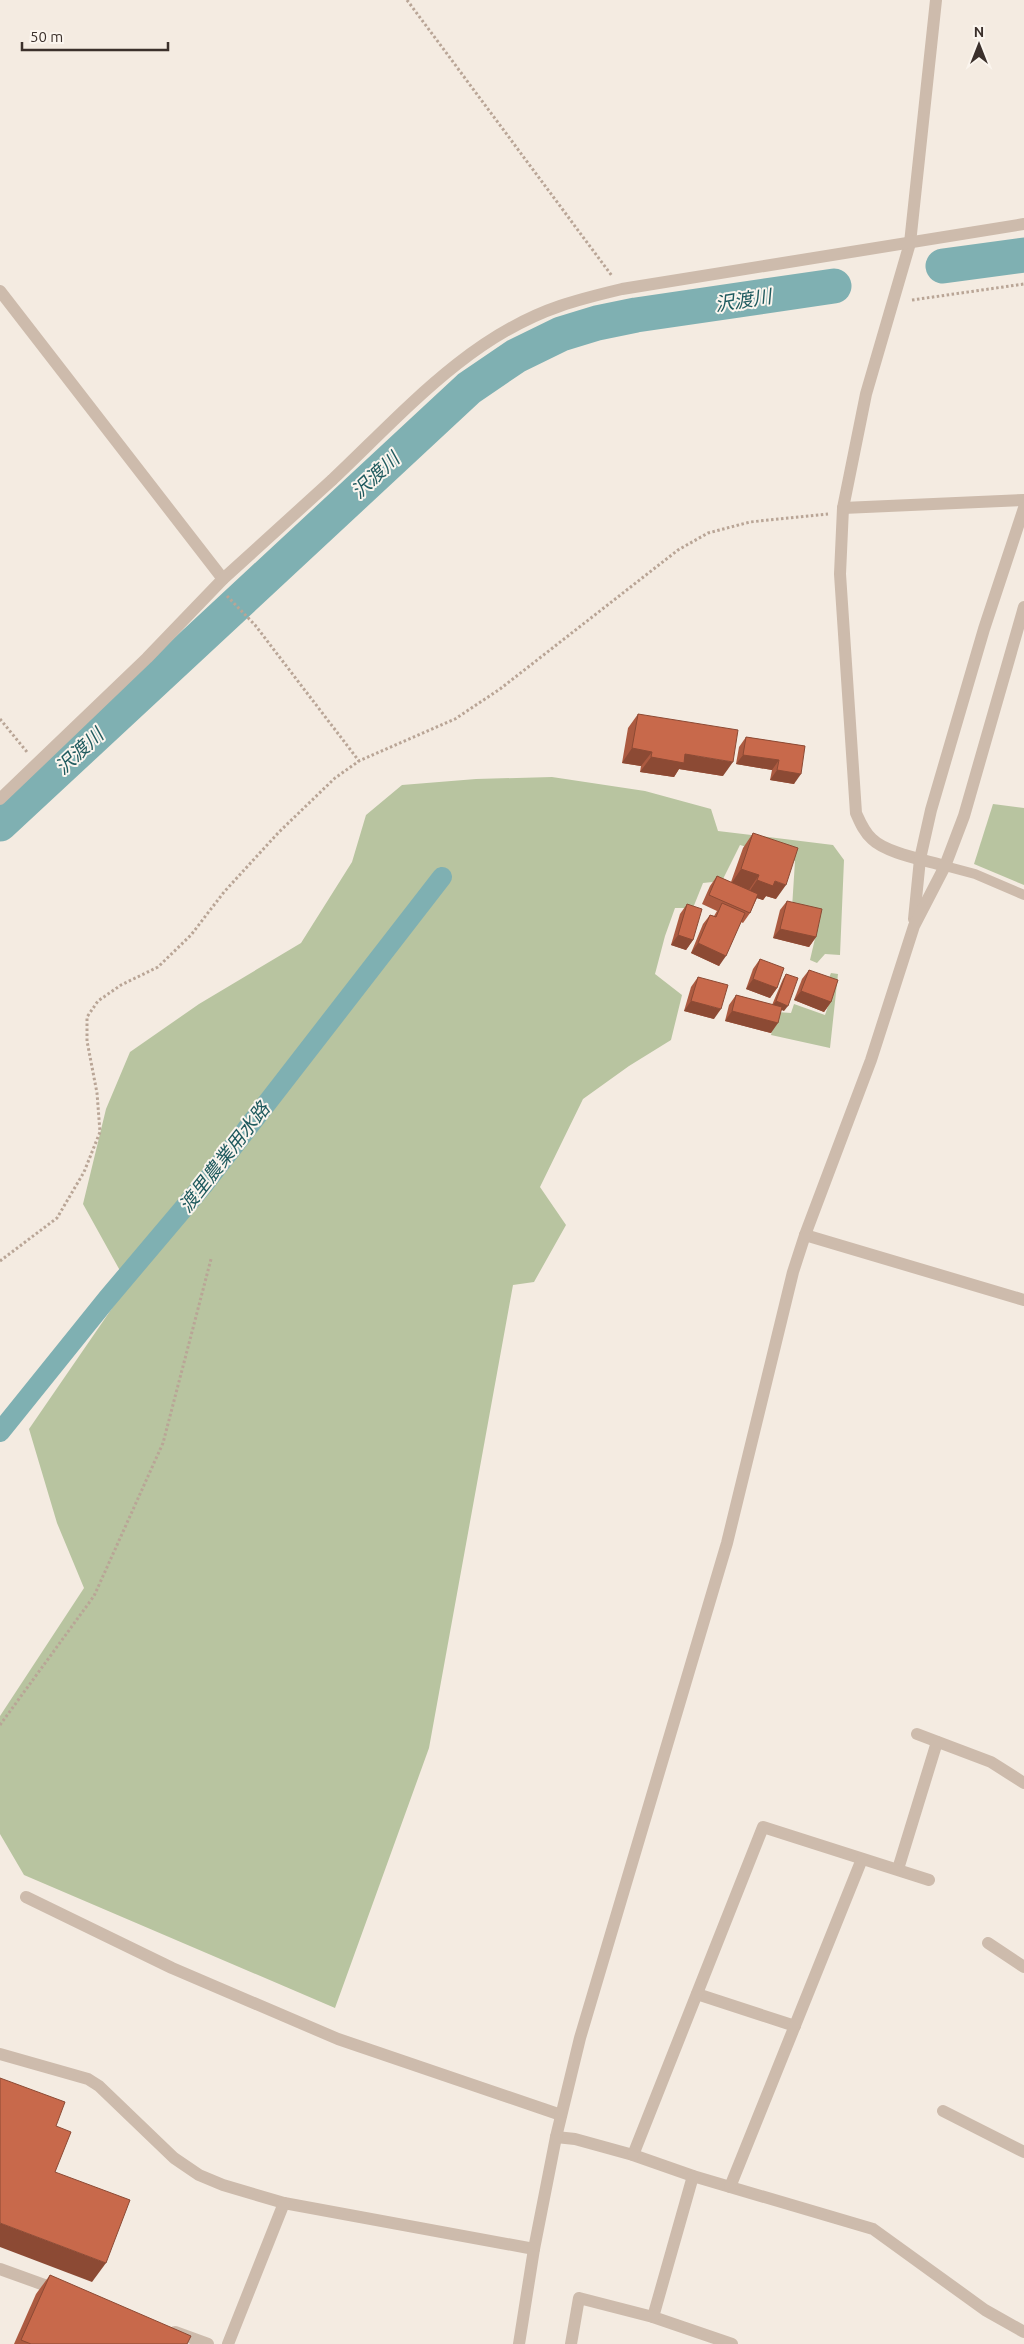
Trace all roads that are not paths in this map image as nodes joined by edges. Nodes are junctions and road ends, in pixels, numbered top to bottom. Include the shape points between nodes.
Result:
1 (936, 0) edge
2 (1024, 224) edge
3 (910, 243) junction
4 (0, 291) edge
5 (1024, 500) edge
6 (1024, 508) edge
7 (842, 511) junction
8 (223, 578) junction
9 (1024, 607) edge
10 (0, 798) edge
11 (920, 859) junction
12 (945, 866) junction
13 (1024, 895) edge
14 (914, 926) junction
15 (805, 1235) junction
16 (1024, 1300) edge
17 (917, 1734) dead end
18 (937, 1742) junction
19 (1024, 1783) edge
20 (862, 1859) junction
21 (898, 1869) junction
22 (929, 1880) dead end
23 (26, 1897) dead end
24 (988, 1943) dead end
25 (1024, 1967) edge
26 (698, 1994) junction
27 (795, 2026) junction
28 (0, 2054) edge
29 (942, 2111) dead end
30 (561, 2115) junction
31 (556, 2137) junction
32 (1024, 2152) edge
33 (633, 2155) junction
34 (692, 2176) junction
35 (730, 2187) junction
36 (284, 2203) junction
37 (534, 2249) junction
38 (0, 2269) edge
39 (72, 2295) edge
40 (653, 2317) junction
41 (163, 2328) edge
42 (1024, 2332) edge
43 (208, 2344) edge
44 (228, 2344) edge
45 (519, 2344) edge
46 (571, 2344) edge
47 (732, 2344) edge

1 - 3 street
2 - 3 street
3 - 7 street via 866,394
3 - 8 street via 622,289 559,306 525,321 486,342 450,369
4 - 8 street
5 - 7 street
6 - 11 street via 984,629 931,810
7 - 11 street via 840,574 856,813 873,840 890,850
8 - 10 street via 147,658
9 - 12 street via 964,816
11 - 12 street
11 - 14 street
12 - 13 lane via 975,874
12 - 14 street
14 - 15 street via 871,1060
15 - 16 street
15 - 30 street via 793,1272 727,1543 606,1947
17 - 18 street
18 - 19 street via 972,1753
18 - 21 street
20 - 21 street
20 - 26 street via 763,1827
20 - 27 street
21 - 22 street
23 - 30 street via 172,1968 338,2039
24 - 25 street
26 - 27 street
26 - 33 street
27 - 35 street
28 - 36 street via 88,2079 100,2086 174,2158 200,2175
29 - 32 street
30 - 31 street
31 - 33 street
31 - 37 street
33 - 34 street
34 - 35 street
34 - 40 street
35 - 42 street via 873,2229 985,2310
36 - 37 street
36 - 44 street
37 - 45 street
38 - 39 street
40 - 46 street via 579,2298
40 - 47 street
41 - 43 street

